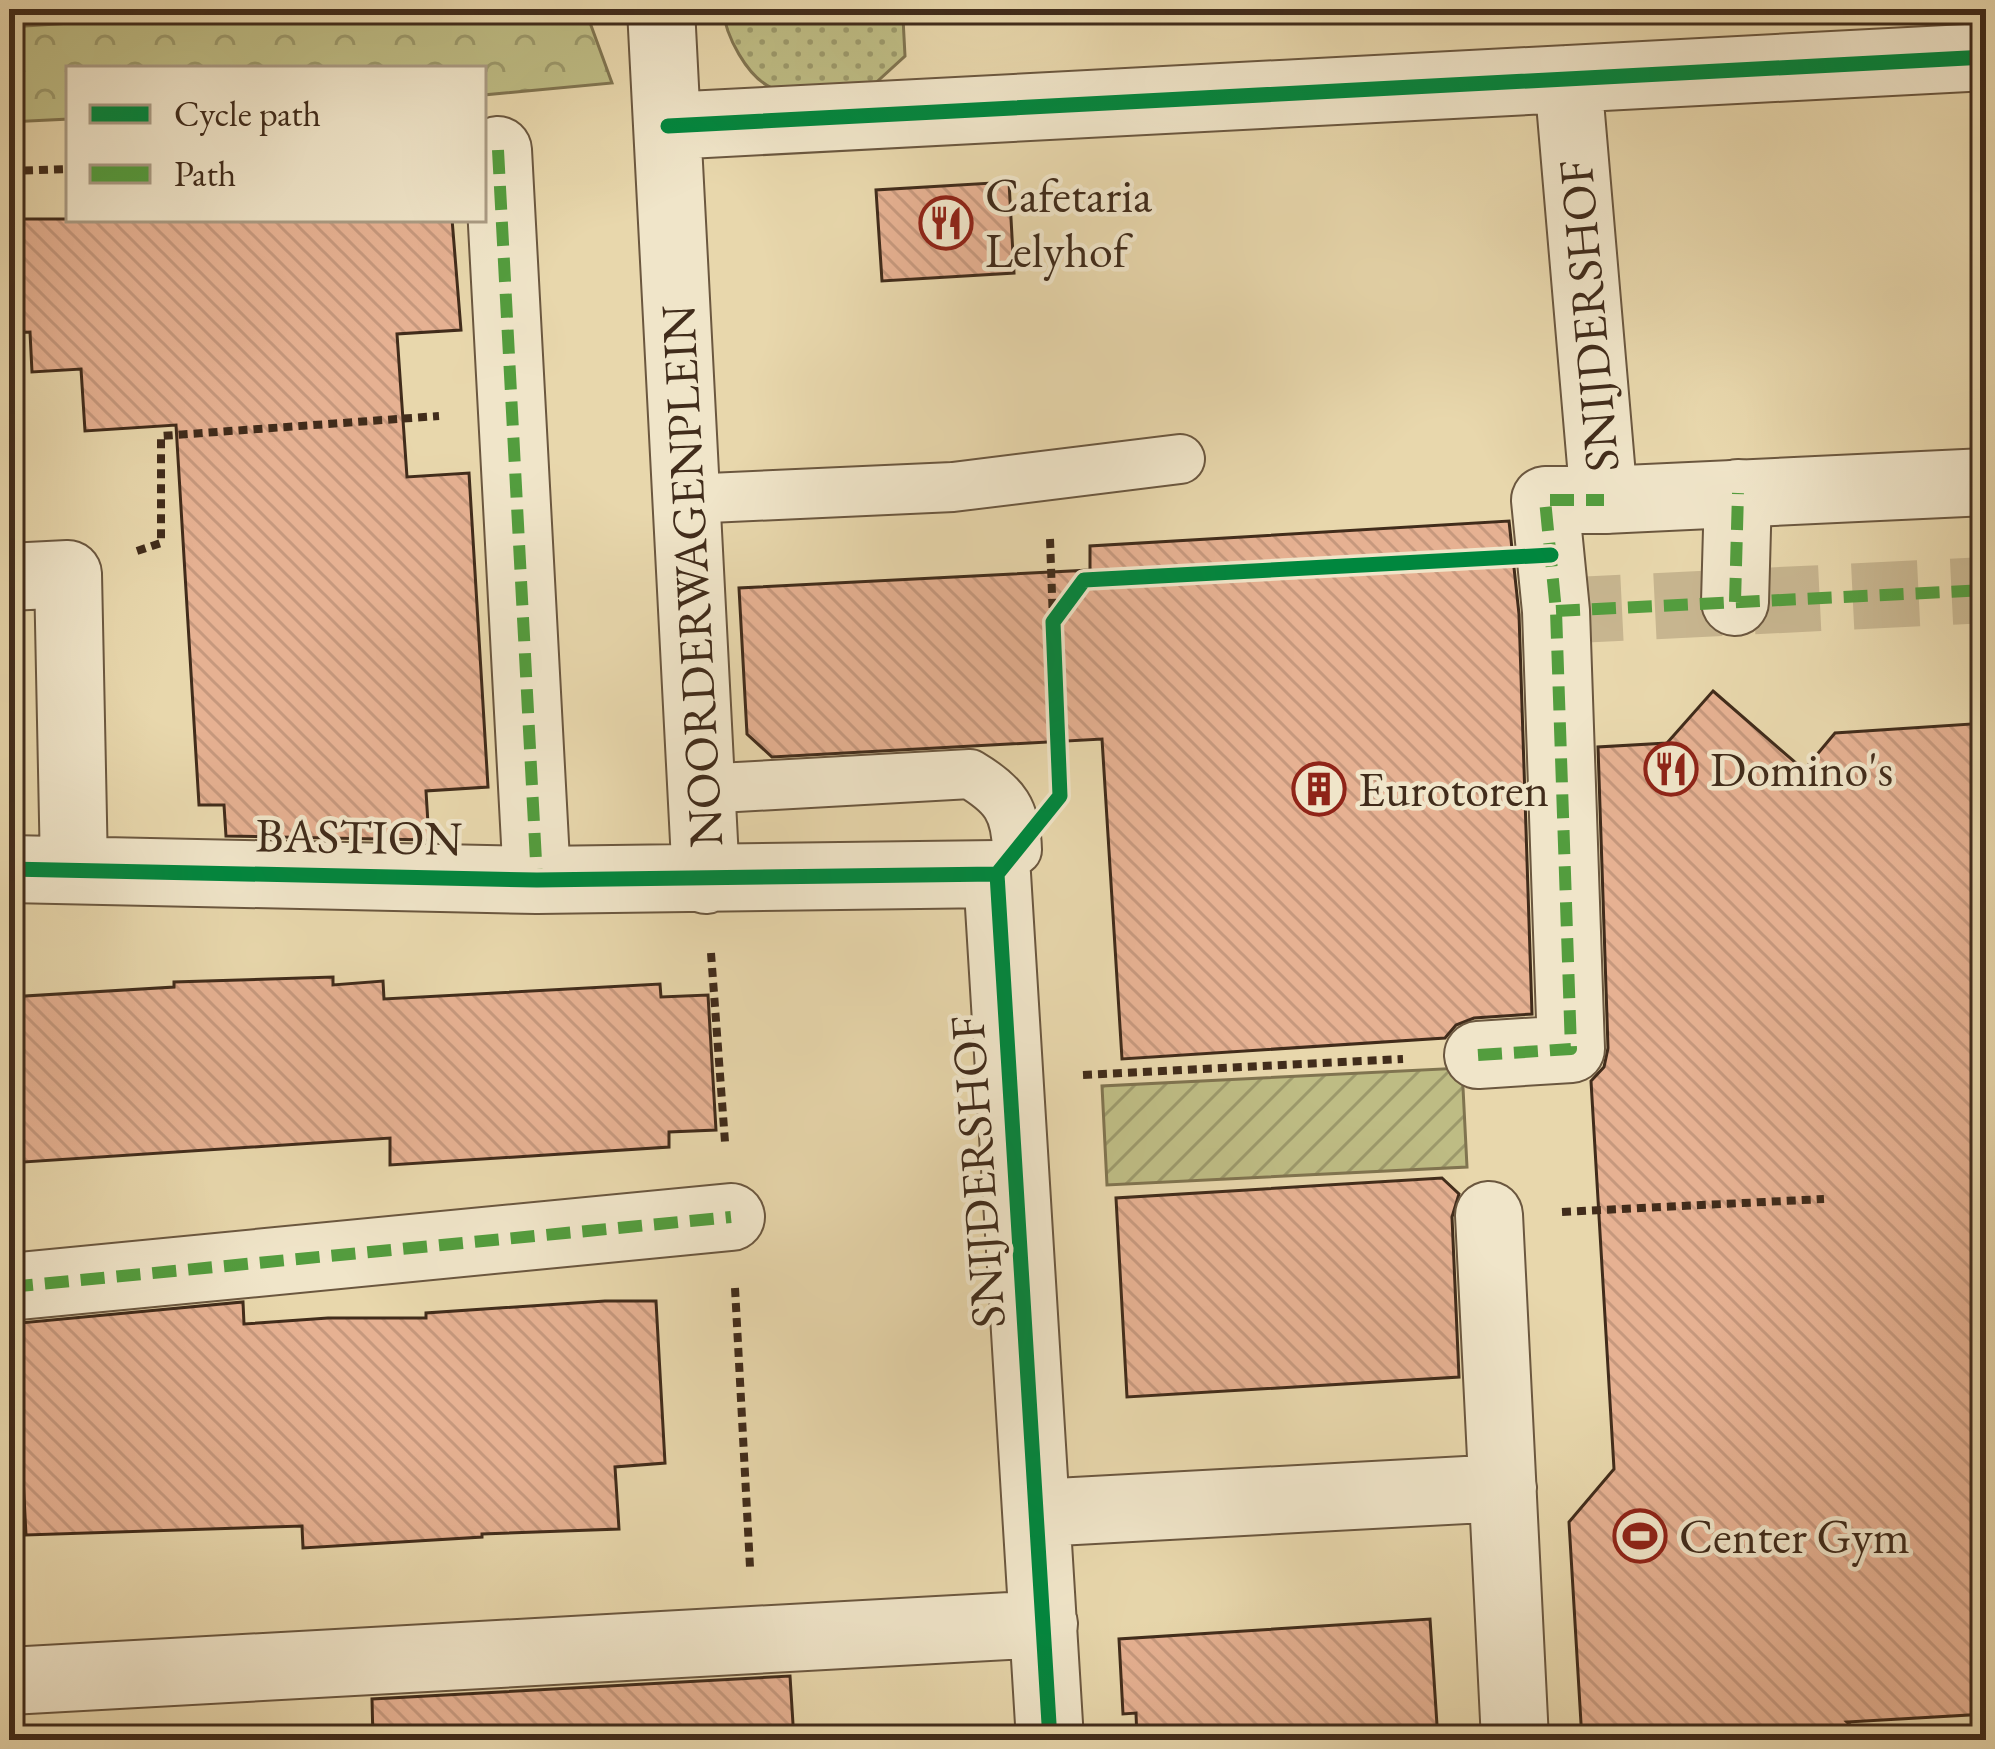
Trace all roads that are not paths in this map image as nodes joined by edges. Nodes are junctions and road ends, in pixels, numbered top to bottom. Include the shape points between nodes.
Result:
1 (661, 9) edge
2 (1986, 57) edge
3 (1568, 79) junction
4 (668, 126) junction
5 (498, 150) dead end
6 (1180, 459) dead end
7 (1986, 482) edge
8 (1738, 494) junction
9 (687, 499) junction
10 (1604, 500) junction
11 (38, 575) edge
12 (1735, 602) dead end
13 (701, 789) junction
14 (1007, 862) junction
15 (74, 868) junction
16 (9, 869) edge
17 (537, 880) junction
18 (706, 880) junction
19 (1478, 1055) road end
20 (1489, 1215) road end
21 (730, 1216) dead end
22 (9, 1287) edge
23 (1503, 1488) junction
24 (1038, 1514) junction
25 (1045, 1624) junction
26 (9, 1681) edge
27 (1050, 1740) edge
28 (1515, 1740) edge

1 - 4 street, NOORDERWAGENPLEIN
2 - 3 street
3 - 4 street
3 - 10 street, SNIJDERSHOF
4 - 9 street, NOORDERWAGENPLEIN
5 - 17 street, BASTION
6 - 9 lane via 953,487
7 - 8 street
8 - 10 street
8 - 12 street
9 - 13 street, NOORDERWAGENPLEIN
10 - 19 street, SNIJDERSHOF via 1545,500 1571,1049
11 - 15 street
13 - 14 lane via 970,774 1016,820
13 - 18 street, NOORDERWAGENPLEIN
14 - 18 street, NOORDERWAGENPLEIN
14 - 24 street, SNIJDERSHOF via 1010,1079
15 - 16 street, BASTION
15 - 17 street, BASTION
17 - 18 street, BASTION
20 - 23 street
21 - 22 street
23 - 24 street
23 - 28 street
24 - 25 street, SNIJDERSHOF
25 - 26 street
25 - 27 street, SNIJDERSHOF

